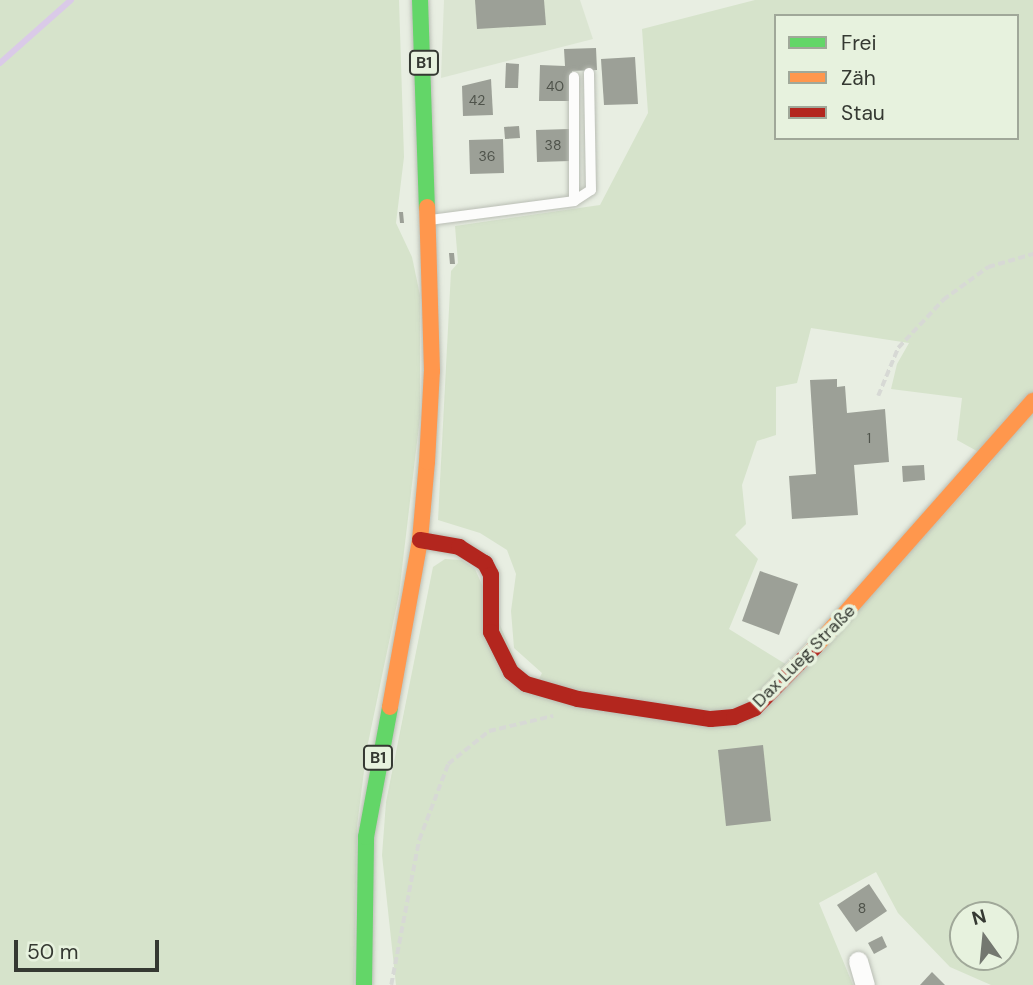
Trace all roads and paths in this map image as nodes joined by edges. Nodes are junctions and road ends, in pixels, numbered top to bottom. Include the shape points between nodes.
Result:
1 (420, 0) edge
2 (589, 73) dead end
3 (574, 77) dead end
4 (574, 201) junction
5 (429, 220) junction
6 (1033, 254) edge
7 (878, 396) dead end
8 (1033, 401) edge
9 (420, 540) junction
10 (578, 699) junction
11 (858, 961) dead end
12 (364, 985) edge
13 (391, 985) edge
14 (865, 985) edge

1 - 5 main road, B1
2 - 4 lane via 591,190
3 - 4 lane
4 - 5 lane
5 - 9 main road, B1 via 432,371
6 - 7 path via 988,267 943,300 898,348
8 - 10 main road, Dax Lueg Straße via 913,542 755,708 712,719
9 - 10 main road, Dax Lueg Straße via 476,554 491,575 491,632 511,672 526,684
9 - 12 main road, B1 via 366,837
10 - 13 path via 547,720 489,731 448,764 419,840
11 - 14 street

